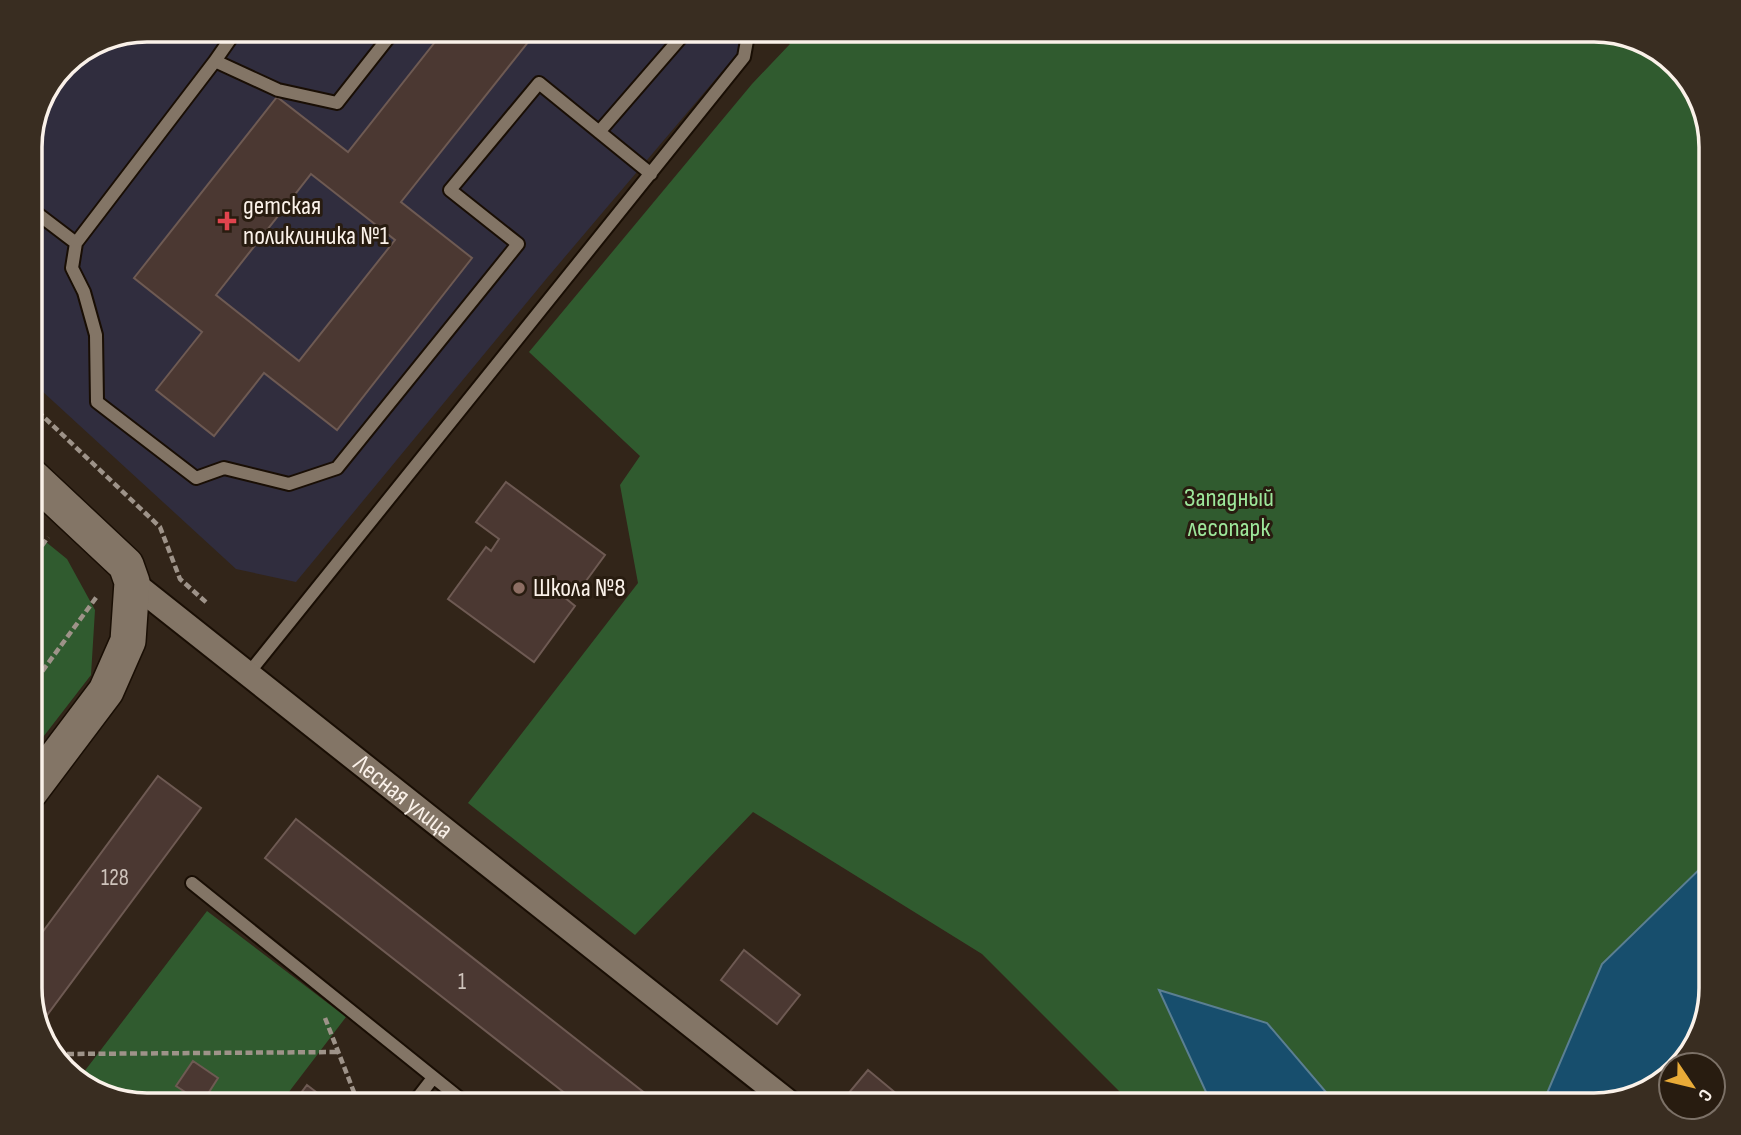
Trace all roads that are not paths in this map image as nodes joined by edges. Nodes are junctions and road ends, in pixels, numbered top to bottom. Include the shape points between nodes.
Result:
1 (228, 42) edge
2 (384, 42) edge
3 (677, 42) edge
4 (747, 42) edge
5 (215, 61) junction
6 (599, 132) junction
7 (651, 174) junction
8 (42, 217) edge
9 (76, 243) junction
10 (42, 486) edge
11 (118, 584) junction
12 (248, 674) junction
13 (42, 776) edge
14 (192, 883) dead end
15 (433, 1078) junction
16 (421, 1093) edge
17 (452, 1093) edge
18 (777, 1093) edge

1 - 5 lane
2 - 5 lane via 337,103 278,90
3 - 6 lane
4 - 7 lane via 744,57
5 - 9 lane
6 - 7 lane
6 - 9 lane via 539,83 450,190 518,244 337,468 289,484 224,468 196,478 97,402 96,335 72,268
7 - 12 lane
8 - 9 lane
10 - 11 main road, Лесная улица via 126,565
11 - 12 street, Лесная улица
11 - 13 main road via 128,641 106,691
12 - 18 street, Лесная улица
14 - 15 lane
15 - 16 lane
15 - 17 lane

